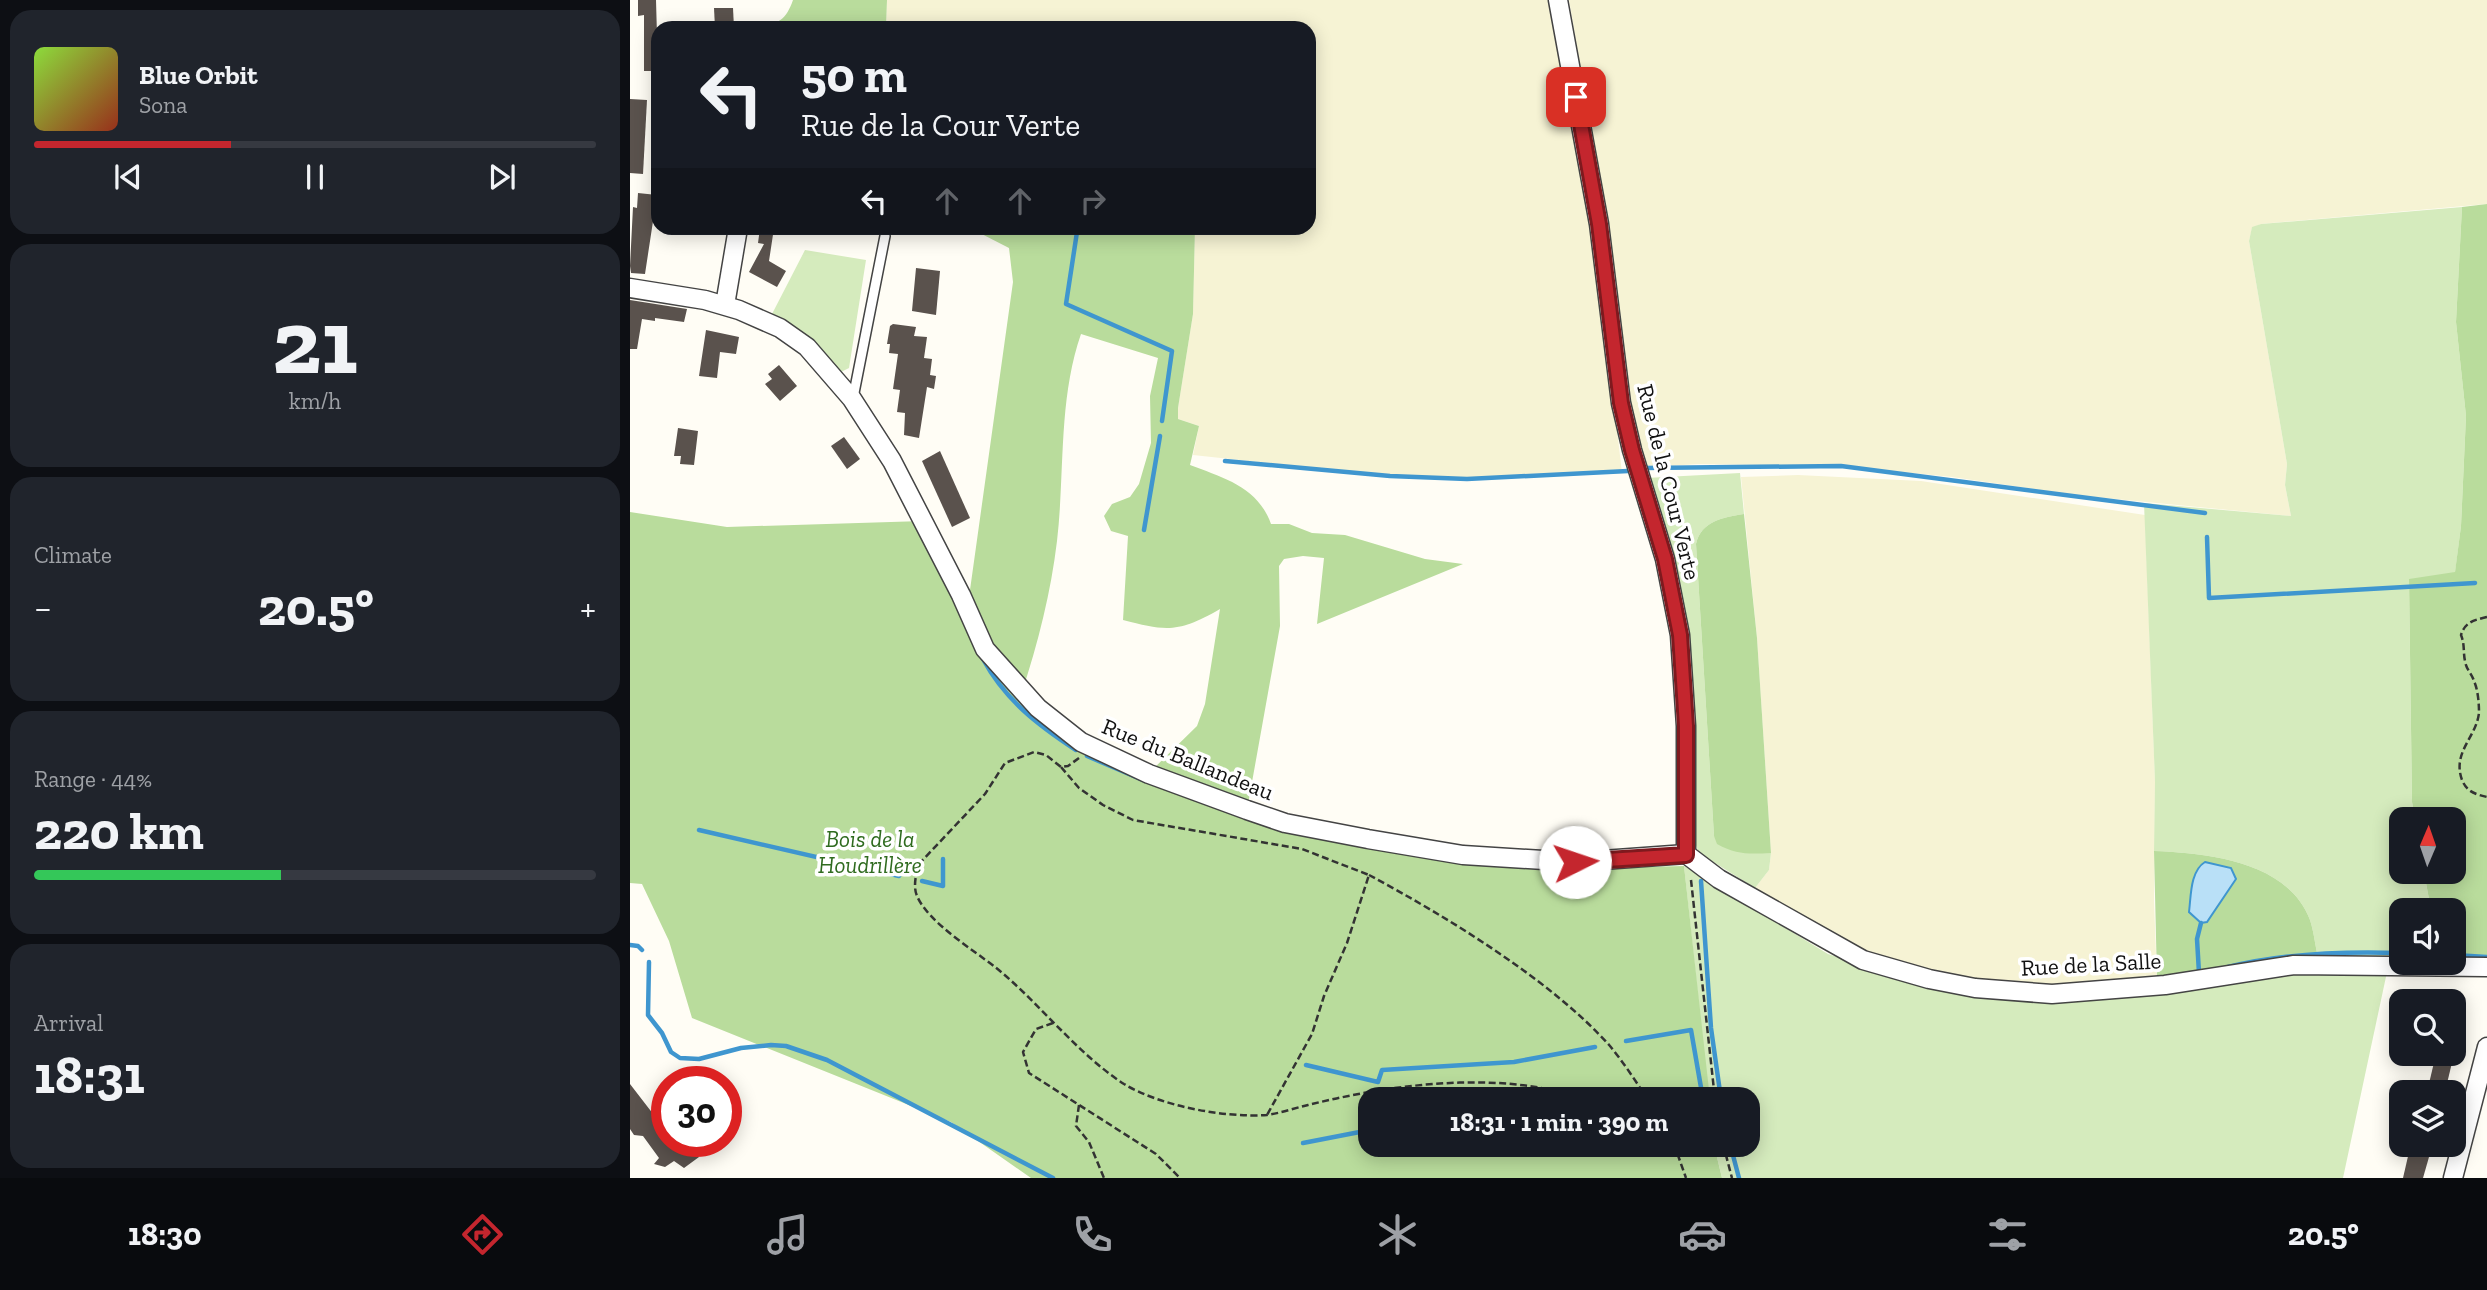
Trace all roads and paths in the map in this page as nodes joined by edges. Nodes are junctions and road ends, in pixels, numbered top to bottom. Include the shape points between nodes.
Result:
1 (1558, 0) edge
2 (737, 235) edge
3 (885, 236) dead end
4 (630, 288) edge
5 (725, 305) junction
6 (852, 400) junction
7 (2487, 617) edge
8 (1087, 746) junction
9 (1061, 767) junction
10 (2487, 797) edge
11 (1686, 855) junction
12 (1369, 875) junction
13 (2487, 967) edge
14 (1053, 1023) junction
15 (2487, 1047) edge
16 (1416, 1087) edge
17 (1528, 1087) edge
18 (1638, 1087) edge
19 (1714, 1087) edge
20 (1358, 1096) edge
21 (1079, 1105) junction
22 (1267, 1115) junction
23 (1679, 1157) edge
24 (1726, 1157) edge
25 (1104, 1178) edge
26 (1180, 1178) edge
27 (1686, 1178) edge
28 (1732, 1178) edge
29 (2453, 1178) edge

1 - 11 street, Rue de la Cour Verte via 1599,224 1621,403 1665,559 1680,635 1686,726
2 - 5 street
3 - 6 lane
4 - 5 street, Rue du Ballandeau
5 - 6 street, Rue du Ballandeau via 794,337
6 - 8 street, Rue du Ballandeau via 908,491 985,649 1055,724
7 - 10 path via 2471,621 2461,635 2465,665 2478,693 2479,715 2458,766 2464,786
8 - 9 path via 1077,760
8 - 11 street, Rue du Ballandeau via 1273,819 1368,839 1463,855 1575,862
9 - 12 path via 1079,788 1133,820 1303,849
9 - 14 path via 1034,752 1005,763 985,794 918,865 915,878 917,896 934,918 1018,986
11 - 13 street, Rue de la Salle via 1719,879 1863,960 1975,988 2078,992 2223,978 2294,965
11 - 19 path
12 - 18 path via 1419,902 1536,982 1609,1046
12 - 22 path via 1312,1034
14 - 21 path via 1036,1030 1023,1052 1029,1073
14 - 22 path via 1125,1084 1168,1103
15 - 29 street
16 - 17 path via 1468,1082
20 - 22 path
21 - 25 path via 1076,1126 1089,1142
21 - 26 path via 1156,1154
23 - 27 path
24 - 28 path

